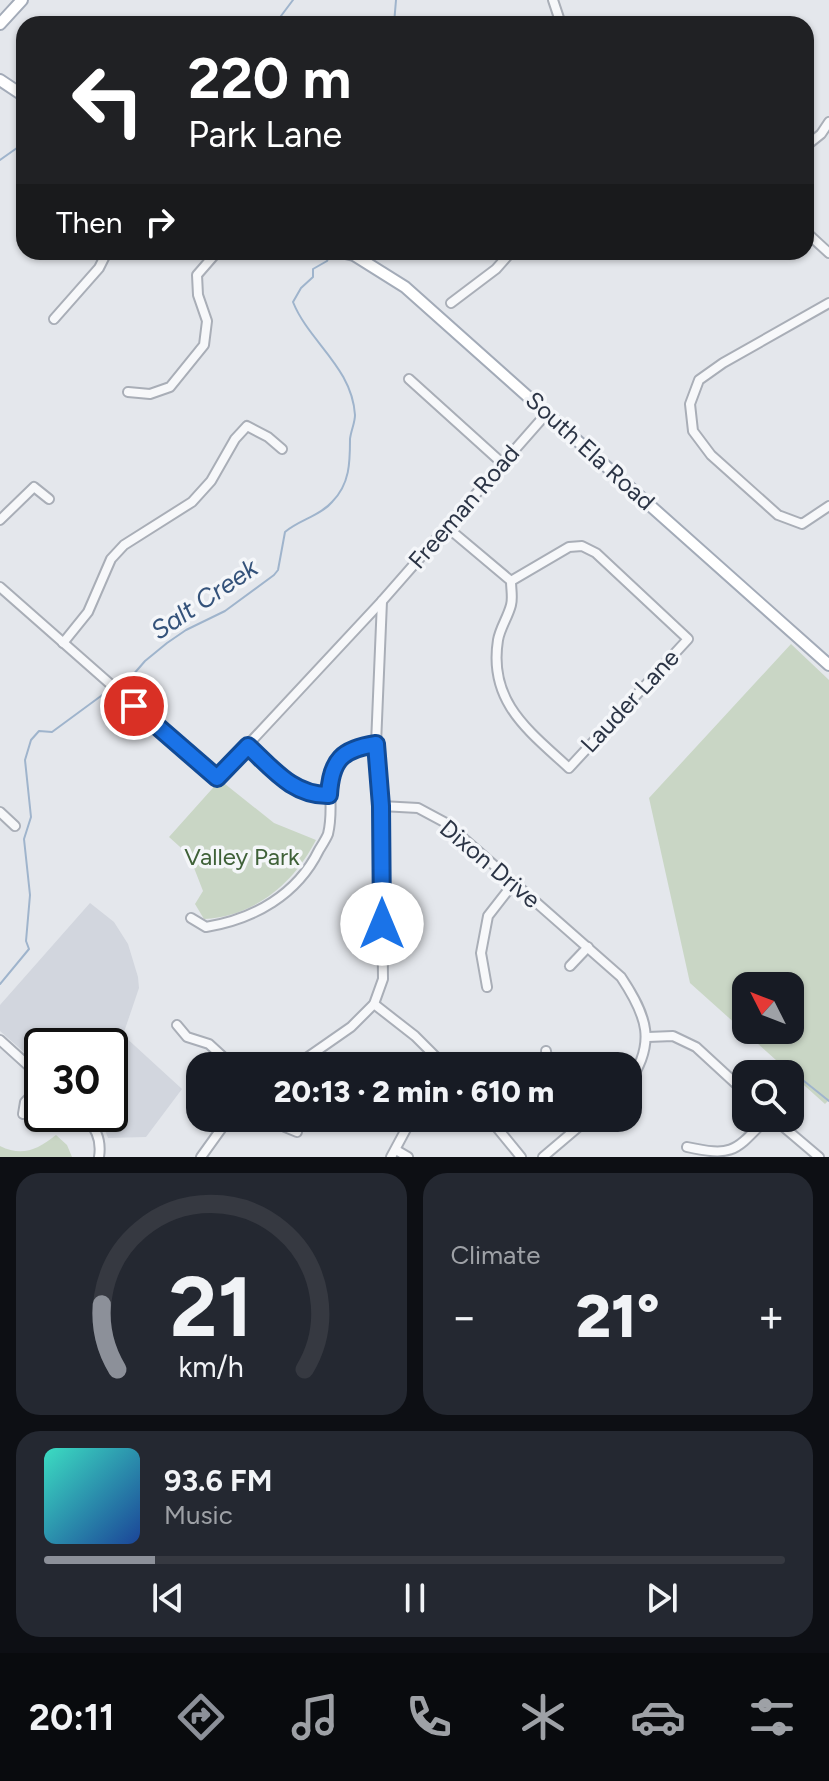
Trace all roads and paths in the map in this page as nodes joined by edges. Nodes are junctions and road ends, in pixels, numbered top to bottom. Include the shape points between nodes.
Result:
1 (22, 0) edge
2 (0, 24) edge
3 (829, 122) edge
4 (814, 140) edge
5 (814, 239) edge
6 (829, 253) edge
7 (103, 260) edge
8 (210, 260) edge
9 (362, 260) edge
10 (504, 260) edge
11 (451, 303) dead end
12 (829, 303) edge
13 (54, 319) dead end
14 (409, 379) dead end
15 (128, 392) dead end
16 (547, 413) junction
17 (238, 420) dead end
18 (243, 430) junction
19 (282, 449) dead end
20 (502, 463) junction
21 (49, 499) dead end
22 (829, 506) edge
23 (0, 520) edge
24 (448, 528) junction
25 (511, 581) junction
26 (0, 587) edge
27 (382, 601) junction
28 (63, 643) junction
29 (829, 665) edge
30 (376, 744) junction
31 (248, 746) junction
32 (329, 795) junction
33 (381, 806) junction
34 (0, 812) edge
35 (15, 826) dead end
36 (513, 884) junction
37 (191, 918) dead end
38 (588, 947) junction
39 (570, 966) dead end
40 (487, 987) dead end
41 (374, 1004) junction
42 (177, 1025) dead end
43 (648, 1037) junction
44 (0, 1040) edge
45 (218, 1052) edge
46 (315, 1052) edge
47 (431, 1052) edge
48 (642, 1058) edge
49 (24, 1063) edge
50 (732, 1080) edge
51 (24, 1108) edge
52 (23, 1114) dead end
53 (96, 1132) edge
54 (219, 1132) edge
55 (405, 1132) edge
56 (500, 1132) edge
57 (572, 1132) edge
58 (754, 1132) edge
59 (790, 1132) edge
60 (687, 1147) dead end
61 (394, 1153) edge
62 (99, 1157) edge
63 (201, 1157) edge
64 (408, 1157) edge
65 (521, 1157) edge
66 (543, 1157) edge
67 (819, 1157) edge

1 - 2 main road
3 - 4 street
5 - 6 street
7 - 13 street
8 - 15 street via 197,275 207,321 204,345 170,387 150,394
9 - 16 main road, South Ela Road via 405,287
10 - 11 street
12 - 22 street via 714,369 699,380 690,404 696,438 778,515 802,524
14 - 20 street
16 - 20 street, Freeman Road
16 - 29 main road, South Ela Road
17 - 18 street
18 - 19 street via 247,426
18 - 28 street via 192,502 111,559 88,612
20 - 24 street, Freeman Road
21 - 23 street via 34,487
24 - 25 street
24 - 27 street, Freeman Road
25 - 25 street, Lauder Lane via 512,603 498,640 500,689 524,727 569,768 688,639 582,546 569,547
26 - 28 street
27 - 30 street
27 - 31 street, Freeman Road
28 - 31 street, Freeman Road via 217,778
30 - 32 street via 341,756 333,768
30 - 33 street
31 - 32 street via 293,786
32 - 37 street via 328,834 311,866 288,891 232,923 206,927
33 - 36 street, Dixon Drive via 418,808 446,823
33 - 41 street via 383,979
34 - 35 street
36 - 38 street, Dixon Drive
36 - 40 street via 488,916 481,953
38 - 39 street
38 - 43 street, Dixon Drive via 621,977 637,1001
41 - 46 street
41 - 47 street
42 - 45 street via 187,1037
43 - 48 street
43 - 50 street via 673,1036 696,1047
44 - 49 street
51 - 52 street
53 - 62 street
54 - 63 street
55 - 61 street
56 - 65 street
57 - 66 street
58 - 60 street via 738,1149 724,1153
59 - 67 street
61 - 64 street

